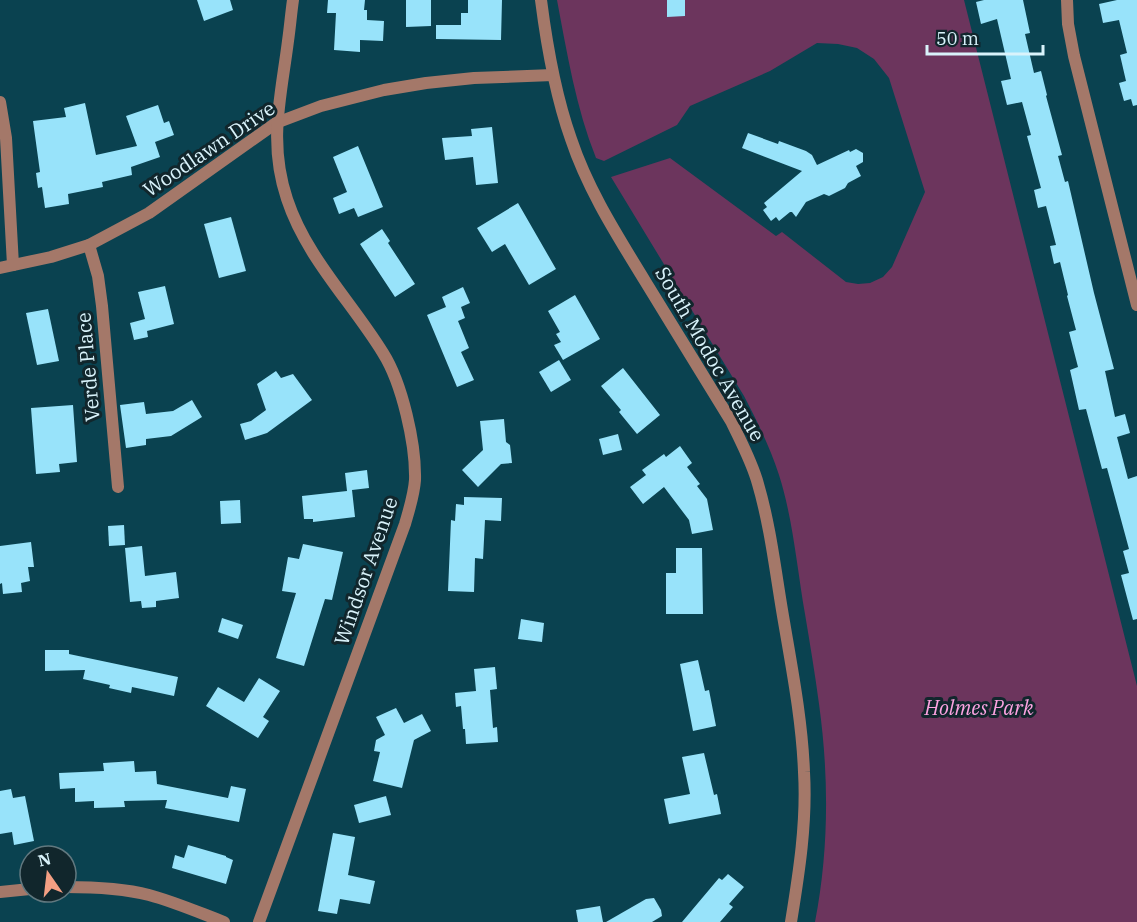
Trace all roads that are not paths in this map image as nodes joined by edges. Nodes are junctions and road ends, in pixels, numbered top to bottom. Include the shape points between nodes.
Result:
1 (292, 0) edge
2 (541, 0) edge
3 (1067, 0) edge
4 (553, 75) junction
5 (0, 102) edge
6 (276, 123) junction
7 (90, 245) junction
8 (13, 265) junction
9 (0, 268) edge
10 (1137, 305) edge
11 (118, 487) dead end
12 (78, 887) edge
13 (18, 890) edge
14 (0, 892) edge
15 (224, 922) edge
16 (259, 922) edge
17 (791, 922) edge

1 - 6 street, Windsor Avenue
2 - 4 street, South Modoc Avenue
3 - 10 street via 1074,56
4 - 6 street, Woodlawn Drive via 474,78 384,90 321,106
4 - 17 street, South Modoc Avenue via 586,178 608,221 731,421 758,482 798,706 804,774 799,875
5 - 8 street via 6,138
6 - 7 street, Woodlawn Drive via 148,213
6 - 16 street, Windsor Avenue via 280,176 304,239 384,354 396,380 406,407 415,480 405,524
7 - 8 street, Woodlawn Drive
7 - 11 street, Verde Place via 102,306
8 - 9 street, Woodlawn Drive
12 - 15 street via 104,887 151,896
13 - 14 street

